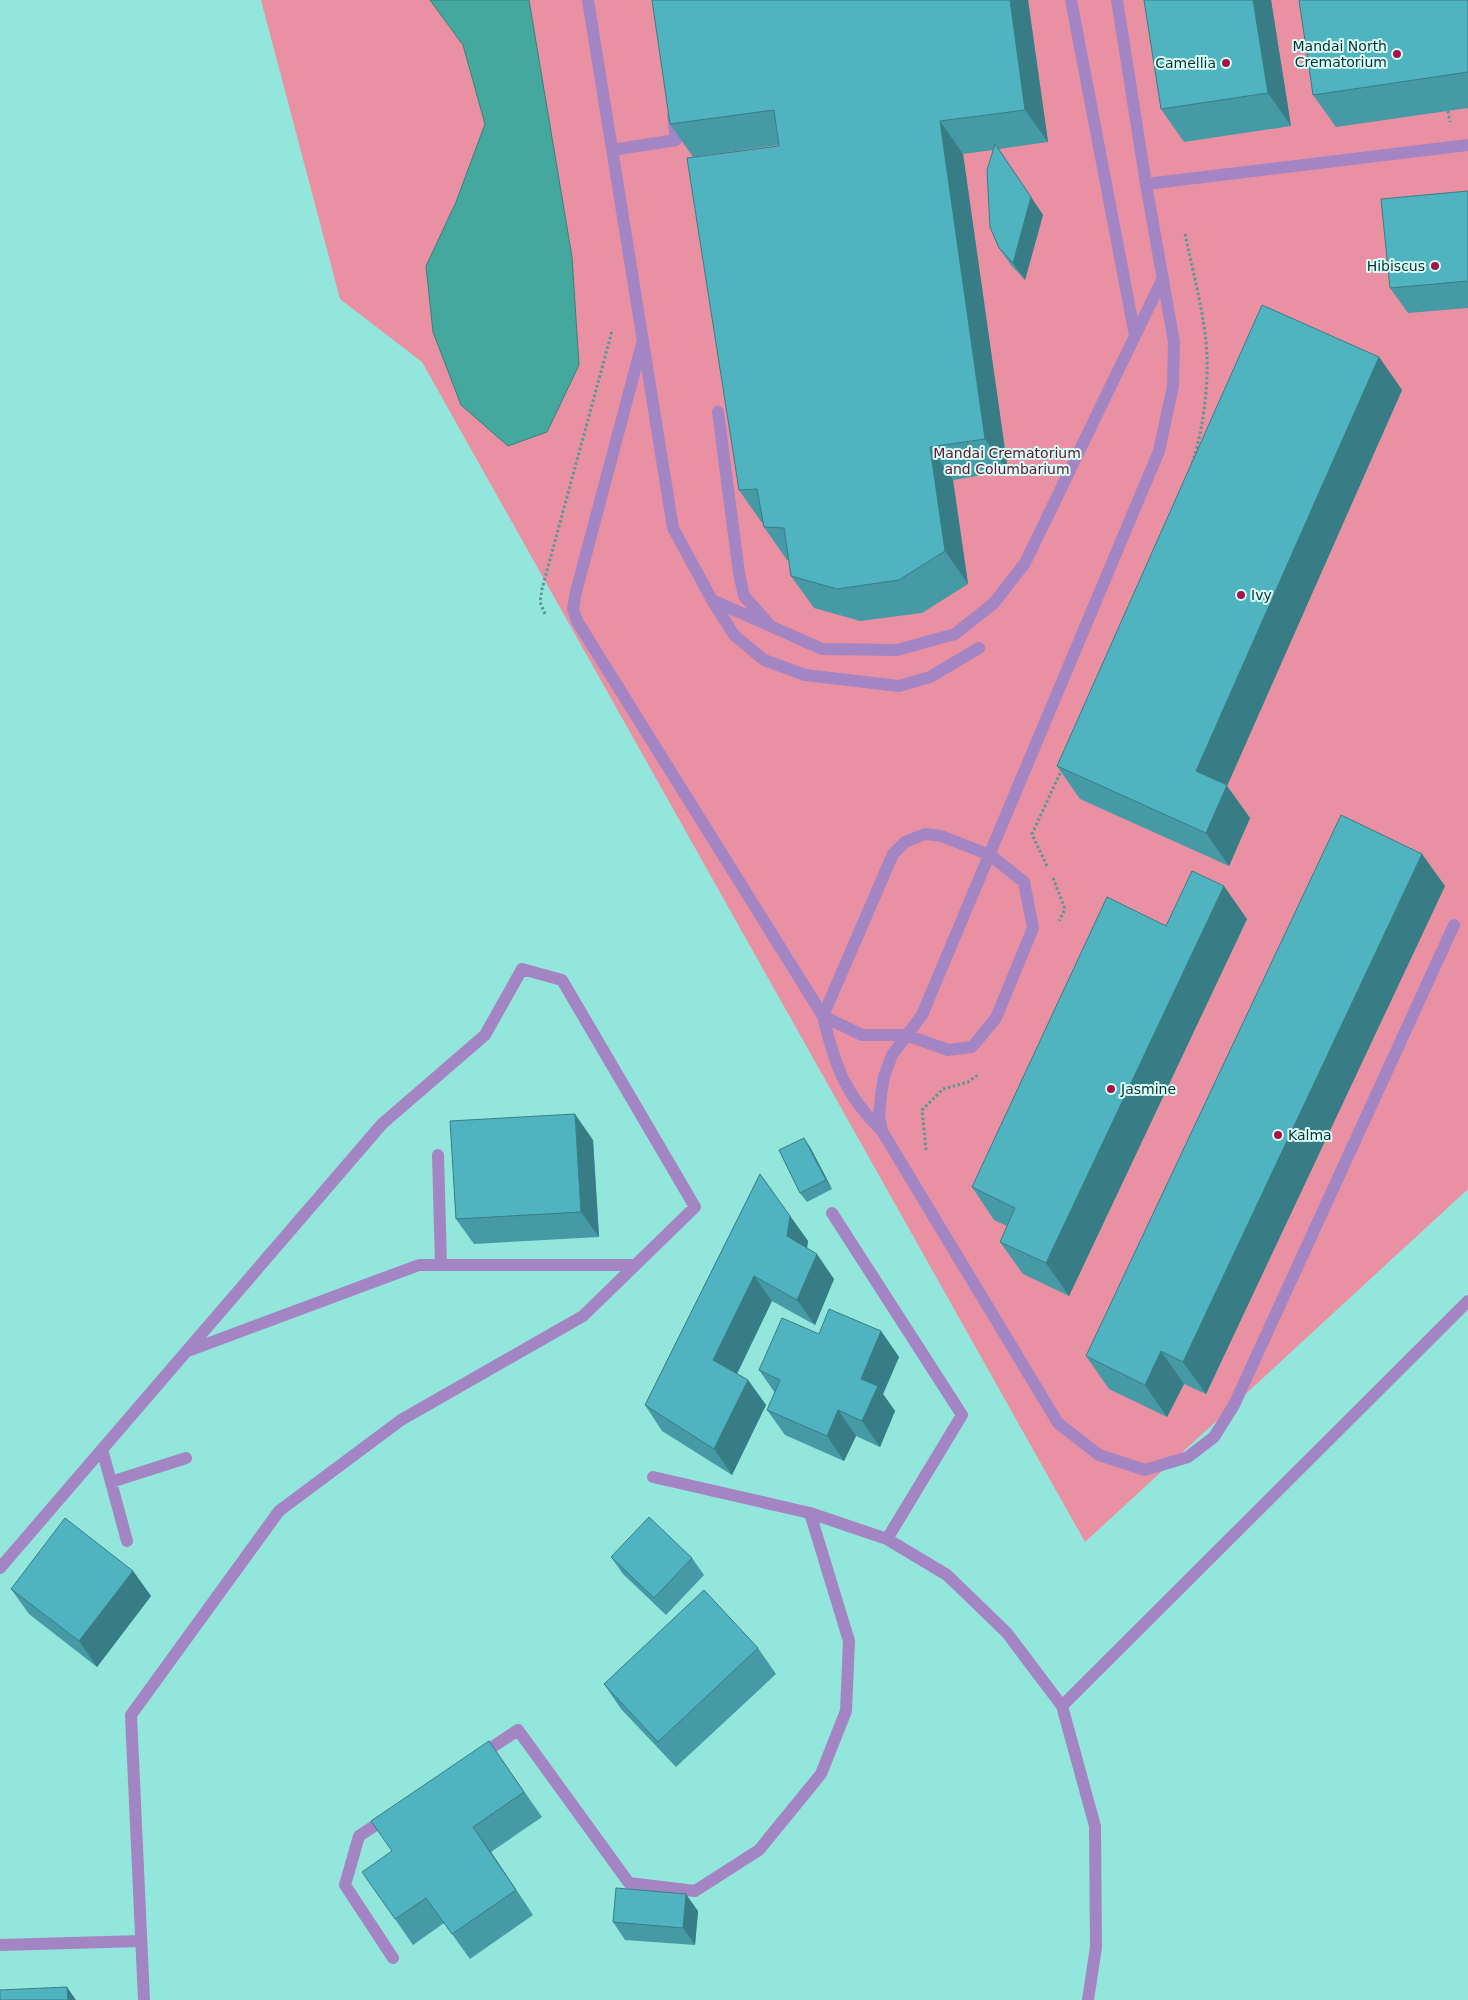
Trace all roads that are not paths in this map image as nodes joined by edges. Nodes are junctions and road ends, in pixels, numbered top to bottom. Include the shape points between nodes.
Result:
1 (588, 0) edge
2 (1071, 0) edge
3 (1117, 0) edge
4 (671, 103) edge
5 (1468, 145) edge
6 (612, 150) junction
7 (1146, 184) junction
8 (1163, 278) junction
9 (1135, 336) junction
10 (643, 340) junction
11 (718, 412) dead end
12 (712, 600) junction
13 (771, 626) junction
14 (979, 648) dead end
15 (990, 855) junction
16 (1454, 925) dead end
17 (823, 1016) junction
18 (906, 1035) junction
19 (882, 1132) junction
20 (438, 1155) dead end
21 (832, 1214) dead end
22 (441, 1265) junction
23 (635, 1265) junction
24 (1468, 1301) edge
25 (186, 1352) junction
26 (102, 1449) junction
27 (186, 1458) dead end
28 (653, 1476) dead end
29 (111, 1482) junction
30 (810, 1513) junction
31 (887, 1539) junction
32 (127, 1541) dead end
33 (0, 1568) edge
34 (1062, 1706) junction
35 (471, 1762) edge
36 (399, 1810) edge
37 (141, 1941) junction
38 (0, 1945) edge
39 (393, 1958) dead end
40 (144, 2000) edge
41 (1088, 2000) edge

1 - 6 lane
2 - 9 lane
3 - 7 lane
4 - 6 lane via 676,140
5 - 7 lane
6 - 10 lane
7 - 8 lane
8 - 9 lane
8 - 15 lane via 1174,342 1173,386 1159,451
9 - 13 lane via 1025,563 994,603 955,634 897,650 822,649
10 - 12 lane via 673,528
10 - 17 lane via 573,609 577,621
11 - 13 lane via 744,596
12 - 13 lane
12 - 14 lane via 734,635 764,660 805,675 899,686 930,677
15 - 17 lane via 941,836 926,834 905,842 893,854
15 - 18 lane via 922,1015
15 - 18 lane via 1024,882 1033,928 996,1018 972,1047 948,1050
16 - 19 lane via 1234,1405 1214,1437 1188,1457 1145,1470 1100,1455 1058,1423
17 - 18 lane via 862,1035
17 - 19 lane via 840,1075 857,1105
18 - 19 lane via 892,1055 884,1077 878,1116
20 - 22 lane
21 - 31 lane via 962,1415
22 - 23 lane
22 - 25 lane via 419,1264
23 - 25 lane via 695,1207 562,980 522,969 485,1035 382,1124
23 - 37 lane via 584,1316 401,1420 279,1511 131,1714
24 - 34 lane
25 - 26 lane
26 - 29 lane
26 - 33 lane
27 - 29 lane
28 - 30 lane
29 - 32 lane
30 - 31 lane
30 - 35 lane via 849,1641 846,1711 821,1774 759,1850 695,1891 629,1883 518,1730
31 - 34 lane via 947,1575 1008,1633
34 - 41 lane via 1095,1826 1096,1947
36 - 39 lane via 359,1836 345,1885
37 - 38 lane
37 - 40 lane

